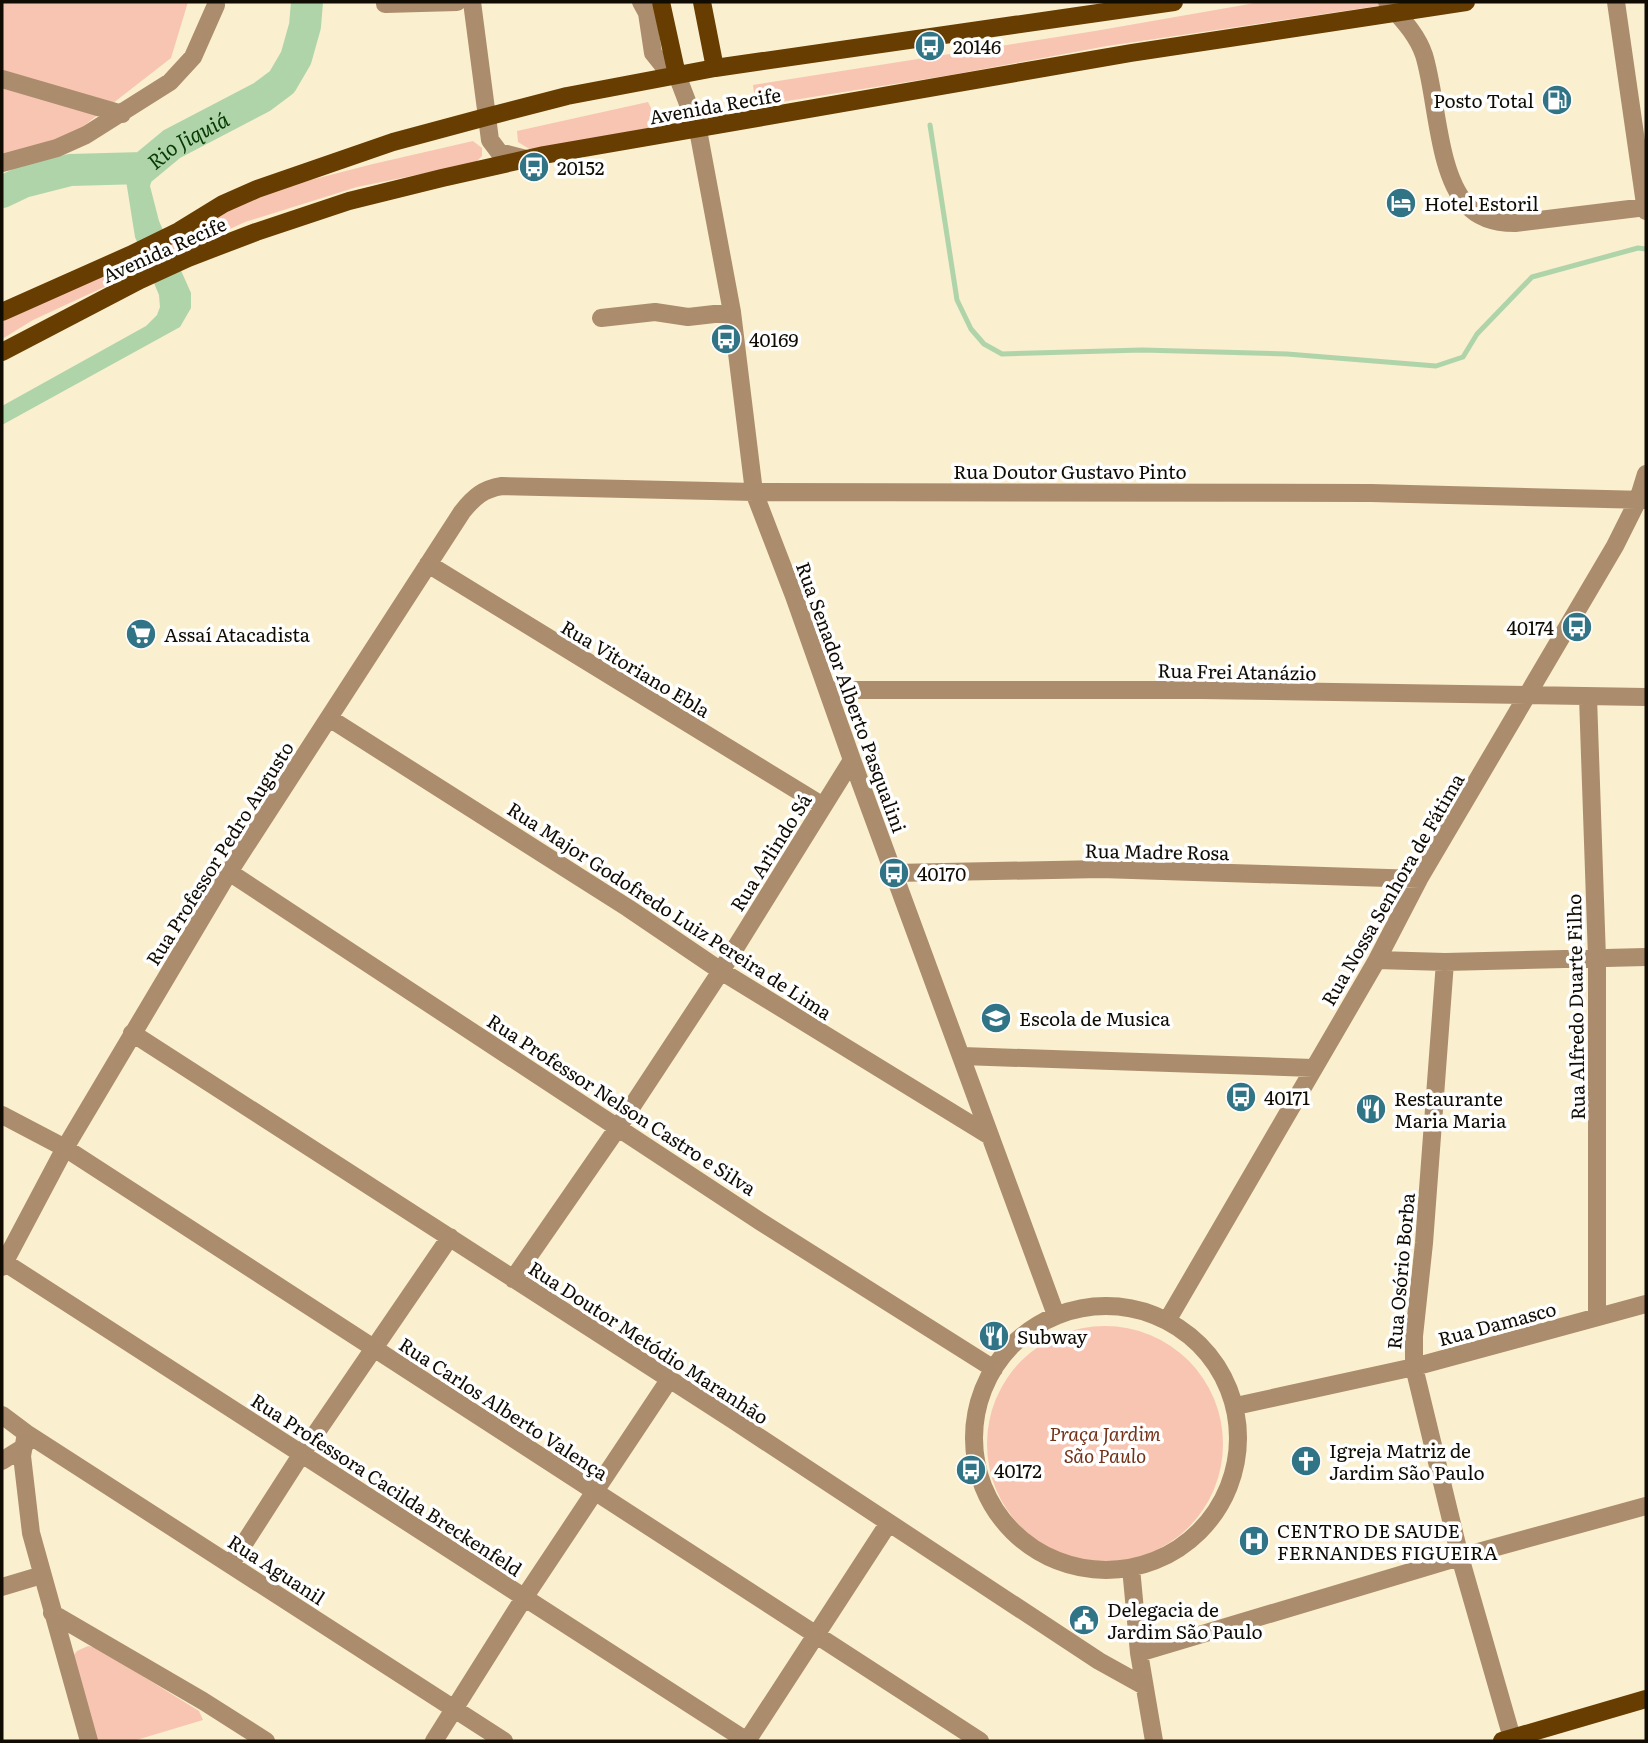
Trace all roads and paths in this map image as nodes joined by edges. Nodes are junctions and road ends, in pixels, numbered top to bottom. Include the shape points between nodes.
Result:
1 (457, 2) edge
2 (472, 2) edge
3 (641, 2) edge
4 (661, 2) edge
5 (702, 2) edge
6 (1174, 2) edge
7 (1466, 2) edge
8 (1616, 2) edge
9 (385, 4) dead end
10 (216, 5) dead end
11 (1392, 7) edge
12 (715, 68) junction
13 (677, 75) junction
14 (2, 79) edge
15 (122, 114) junction
16 (486, 117) junction
17 (698, 130) junction
18 (526, 159) junction
19 (2, 163) edge
20 (1646, 209) edge
21 (2, 312) edge
22 (732, 312) junction
23 (601, 318) dead end
24 (2, 352) edge
25 (1646, 474) edge
26 (502, 486) joint
27 (754, 492) junction
28 (1642, 500) edge
29 (428, 564) junction
30 (828, 690) junction
31 (1527, 696) junction
32 (1588, 697) junction
33 (1646, 697) edge
34 (329, 718) junction
35 (852, 760) junction
36 (823, 806) junction
37 (229, 872) junction
38 (894, 873) junction
39 (1419, 879) junction
40 (1646, 957) edge
41 (1597, 958) junction
42 (1377, 961) junction
43 (1445, 962) junction
44 (722, 971) junction
45 (132, 1033) junction
46 (962, 1056) junction
47 (1313, 1068) junction
48 (2, 1115) edge
49 (619, 1126) junction
50 (990, 1136) junction
51 (65, 1148) junction
52 (450, 1237) junction
53 (3, 1264) edge
54 (513, 1279) junction
55 (1646, 1304) edge
56 (1056, 1315) junction
57 (1597, 1317) junction
58 (1167, 1321) junction
59 (375, 1348) junction
60 (1414, 1367) junction
61 (993, 1368) junction
62 (669, 1380) junction
63 (1236, 1406) junction
64 (2, 1415) edge
65 (24, 1440) junction
66 (301, 1455) junction
67 (2, 1461) edge
68 (594, 1492) junction
69 (1646, 1506) edge
70 (888, 1524) junction
71 (1460, 1557) junction
72 (231, 1564) junction
73 (1131, 1568) junction
74 (42, 1575) junction
75 (2, 1587) edge
76 (524, 1598) junction
77 (52, 1613) junction
78 (814, 1635) junction
79 (1139, 1653) junction
80 (1144, 1686) junction
81 (1646, 1699) edge
82 (454, 1710) junction
83 (1507, 1740) edge
84 (89, 1741) edge
85 (266, 1741) edge
86 (434, 1741) edge
87 (504, 1741) edge
88 (747, 1741) edge
89 (979, 1741) edge
90 (1154, 1741) edge

1 - 9 street
2 - 16 street
3 - 13 street via 653,53
4 - 13 main road
5 - 12 main road
6 - 12 main road, Avenida Recife
7 - 11 main road, Avenida Recife
8 - 20 street
10 - 15 street via 185,68
11 - 17 main road, Avenida Recife
11 - 20 street via 1419,42 1447,162 1467,205 1499,223
12 - 13 main road, Avenida Recife
13 - 16 main road, Avenida Recife
13 - 17 street, Rua Senador Alberto Pasqualini
14 - 15 street
15 - 19 street via 57,148
16 - 18 street via 493,147
16 - 21 main road, Avenida Recife via 393,142 257,189 130,256
17 - 18 main road, Avenida Recife
17 - 22 street, Rua Senador Alberto Pasqualini
18 - 24 main road, Avenida Recife via 349,201 188,258
22 - 23 street via 688,317 655,312
22 - 27 street, Rua Senador Alberto Pasqualini
25 - 28 street, Rua Nossa Senhora de Fátima
26 - 27 street, Rua Doutor Gustavo Pinto
26 - 29 street, Rua Professor Pedro Augusto via 472,499
27 - 28 street, Rua Doutor Gustavo Pinto via 1357,493
27 - 30 street, Rua Senador Alberto Pasqualini
28 - 31 street, Rua Nossa Senhora de Fátima
29 - 34 street, Rua Professor Pedro Augusto
29 - 36 street, Rua Vitoriano Ebla
30 - 31 street, Rua Frei Atanázio
30 - 35 street, Rua Senador Alberto Pasqualini
31 - 32 street, Rua Frei Atanázio
31 - 39 street, Rua Nossa Senhora de Fátima
32 - 33 street, Rua Frei Atanázio
32 - 41 street, Rua Alfredo Duarte Filho
34 - 37 street, Rua Professor Pedro Augusto
34 - 44 street, Rua Major Godofredo Luiz Pereira de Lima
35 - 36 street, Rua Arlindo Sá
35 - 38 street, Rua Senador Alberto Pasqualini
36 - 44 street, Rua Arlindo Sá
37 - 45 street, Rua Professor Pedro Augusto
37 - 49 street, Rua Professor Nelson Castro e Silva
38 - 39 street, Rua Madre Rosa via 1101,869
38 - 46 street, Rua Senador Alberto Pasqualini
39 - 42 street, Rua Nossa Senhora de Fátima
40 - 41 street
41 - 43 street
41 - 57 street, Rua Alfredo Duarte Filho
42 - 43 street
42 - 47 street, Rua Nossa Senhora de Fátima
43 - 60 street, Rua Osório Borba
44 - 49 street, Rua Arlindo Sá
44 - 50 street, Rua Major Godofredo Luiz Pereira de Lima
45 - 51 street, Rua Professor Pedro Augusto
45 - 52 street, Rua Doutor Metódio Maranhão
46 - 47 street
46 - 50 street, Rua Senador Alberto Pasqualini
47 - 58 street, Rua Nossa Senhora de Fátima
48 - 51 street, Rua Carlos Alberto Valença
49 - 54 street, Rua Arlindo Sá
49 - 61 street, Rua Professor Nelson Castro e Silva
50 - 56 street, Rua Senador Alberto Pasqualini
51 - 53 street, Rua Professor Pedro Augusto
51 - 59 street, Rua Carlos Alberto Valença
52 - 54 street, Rua Doutor Metódio Maranhão
52 - 59 street
53 - 66 street, Rua Professora Cacilda Breckenfeld
54 - 62 street, Rua Doutor Metódio Maranhão
55 - 57 street, Rua Damasco
56 - 58 street via 1097,1306 1138,1309
56 - 61 street via 1021,1337
57 - 60 street, Rua Damasco
58 - 63 street via 1202,1347 1228,1385
59 - 66 street
59 - 68 street, Rua Carlos Alberto Valença
60 - 63 street, Rua Damasco
60 - 71 street, Rua Osório Borba
61 - 73 street via 978,1399 974,1446 983,1485 1000,1519 1034,1550 1060,1563 1089,1570
62 - 68 street
62 - 70 street, Rua Doutor Metódio Maranhão
63 - 73 street via 1238,1444 1230,1483 1212,1518 1184,1546
64 - 65 street
65 - 67 street
65 - 72 street, Rua Aguanil
65 - 74 street via 23,1473
66 - 72 street
66 - 76 street, Rua Professora Cacilda Breckenfeld
68 - 76 street
68 - 78 street, Rua Carlos Alberto Valença
69 - 71 street
70 - 78 street
70 - 80 street, Rua Doutor Metódio Maranhão
71 - 79 street
71 - 83 street, Rua Osório Borba
72 - 82 street, Rua Aguanil
73 - 79 street
74 - 75 street
74 - 77 street
76 - 82 street
76 - 88 street, Rua Professora Cacilda Breckenfeld
77 - 84 street
77 - 85 street
78 - 88 street
78 - 89 street, Rua Carlos Alberto Valença
79 - 80 street
80 - 90 street
81 - 83 main road
82 - 86 street
82 - 87 street, Rua Aguanil

